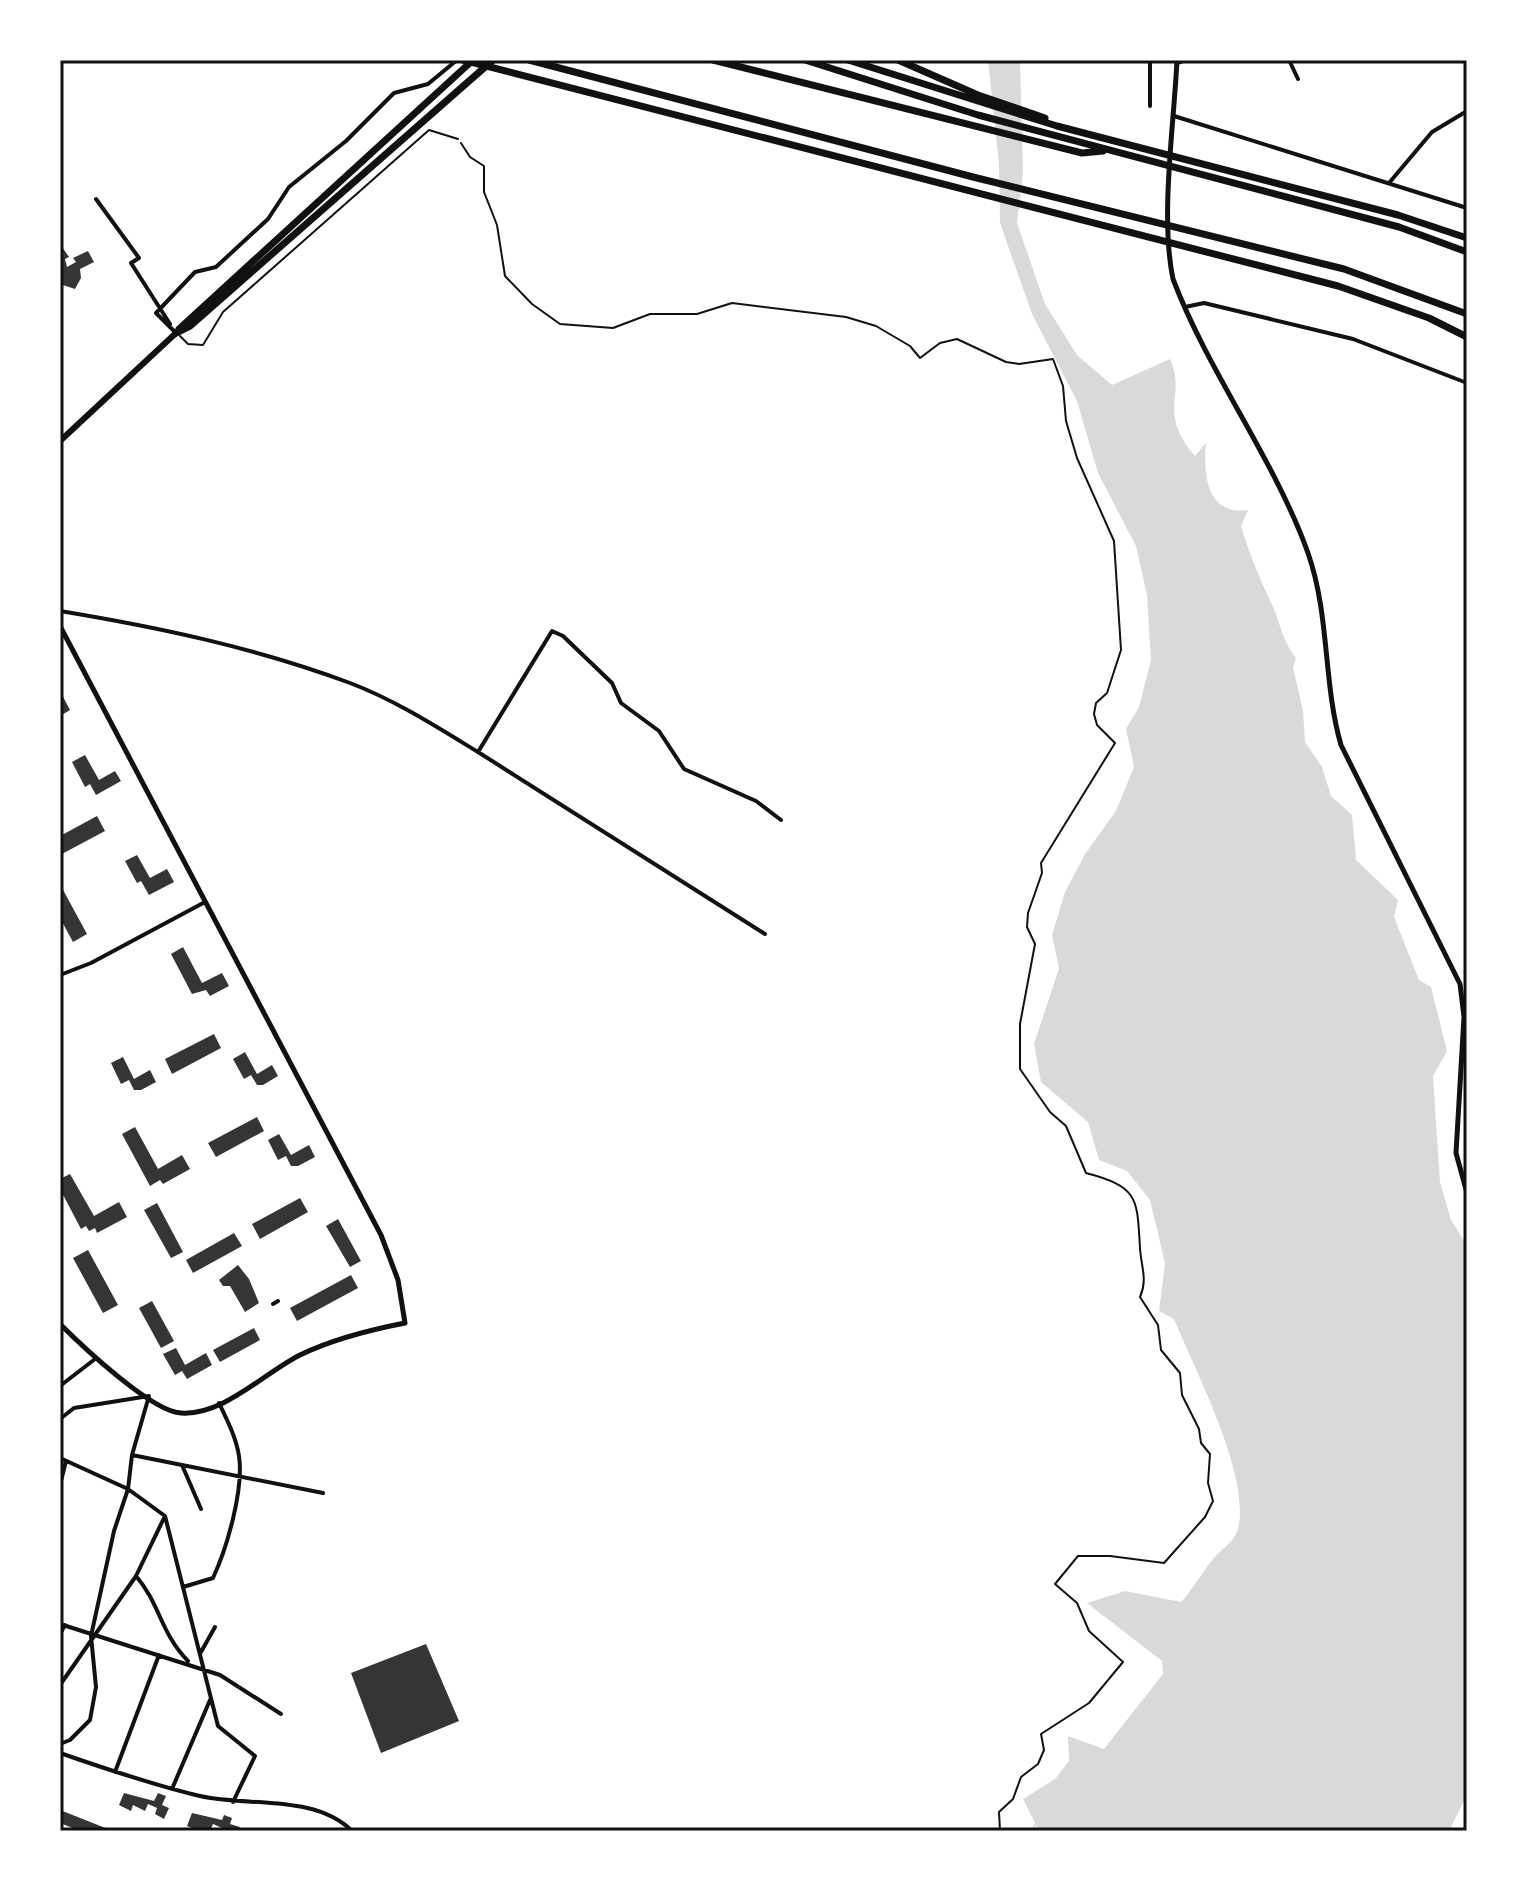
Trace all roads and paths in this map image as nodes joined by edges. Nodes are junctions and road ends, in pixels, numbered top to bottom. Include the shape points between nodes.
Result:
1 (460, 60) edge
2 (473, 60) edge
3 (493, 60) edge
4 (529, 60) edge
5 (713, 60) edge
6 (805, 60) edge
7 (848, 60) edge
8 (898, 60) edge
9 (1150, 60) edge
10 (1186, 60) edge
11 (1289, 60) edge
12 (1177, 62) edge
13 (1298, 79) dead end
14 (979, 98) junction
15 (1150, 106) dead end
16 (1467, 111) edge
17 (1174, 116) junction
18 (458, 139) joint
19 (1109, 150) junction
20 (1389, 183) junction
21 (96, 199) dead end
22 (1467, 208) edge
23 (1467, 238) edge
24 (1467, 252) edge
25 (160, 307) junction
26 (1185, 307) junction
27 (1467, 315) edge
28 (176, 333) junction
29 (1467, 337) edge
30 (1467, 383) edge
31 (60, 441) edge
32 (60, 611) edge
33 (60, 626) edge
34 (478, 752) junction
35 (781, 820) dead end
36 (205, 902) junction
37 (765, 934) dead end
38 (60, 975) edge
39 (1467, 1193) edge
40 (60, 1324) edge
41 (95, 1359) junction
42 (60, 1386) edge
43 (149, 1396) junction
44 (219, 1403) junction
45 (60, 1419) edge
46 (132, 1455) junction
47 (60, 1458) edge
48 (66, 1461) junction
49 (182, 1465) junction
50 (240, 1477) junction
51 (60, 1485) edge
52 (128, 1489) junction
53 (323, 1493) dead end
54 (201, 1509) dead end
55 (165, 1516) junction
56 (136, 1576) junction
57 (183, 1587) junction
58 (62, 1624) edge
59 (215, 1627) dead end
60 (60, 1634) edge
61 (91, 1636) junction
62 (200, 1654) junction
63 (159, 1655) junction
64 (190, 1663) junction
65 (203, 1668) junction
66 (60, 1685) edge
67 (211, 1698) junction
68 (281, 1714) dead end
69 (60, 1744) edge
70 (60, 1753) edge
71 (115, 1772) junction
72 (172, 1789) junction
73 (233, 1802) junction
74 (352, 1831) edge
75 (1000, 1831) edge

1 - 25 street via 428,84 394,93 289,187 268,219 216,267 195,272
1 - 29 highway via 1338,286
2 - 28 highway
3 - 28 highway
4 - 27 highway via 1344,269
5 - 19 highway via 1082,153
6 - 19 highway
7 - 14 highway
8 - 14 highway
9 - 15 street
10 - 12 street
11 - 13 street
12 - 17 street
14 - 23 highway via 1057,126 1398,215
16 - 20 street via 1432,132
17 - 20 street
17 - 26 street via 1169,261
18 - 28 lane via 429,130 223,312 203,345 188,344
18 - 75 path via 484,166 484,192 497,225 505,276 560,324 613,328 650,314 697,314 732,303 846,317 876,326 920,358 940,343 957,339 1006,362 1053,359 1077,458 1114,541 1121,650 1094,714 1097,725 1115,743 1071,819 1048,847 1028,913 1027,927 1035,944 1020,1024 1020,1069 1066,1126 1086,1173 1112,1179 1133,1197 1141,1219 1146,1283 1140,1297 1158,1325 1161,1350 1180,1373 1182,1395 1210,1454 1213,1501 1164,1563 1078,1556 1055,1584 1077,1603 1089,1631 1123,1662 1089,1703 1041,1734 1044,1750 999,1812
19 - 24 highway via 1399,227
20 - 22 street
21 - 25 street via 139,258 131,263
25 - 28 street
26 - 30 street via 1204,303 1343,336
26 - 39 street via 1306,548 1322,613 1341,745 1460,984 1464,1017 1456,1153
28 - 31 main road
32 - 34 street via 152,627 351,683
33 - 36 street
34 - 35 street via 552,631 612,683 621,703 659,731 684,769 756,801
34 - 37 street
36 - 38 street
36 - 44 street via 381,1235 398,1280 405,1323 300,1355
40 - 41 street
41 - 42 street
41 - 43 street
43 - 44 street via 160,1408 179,1413 200,1412
43 - 45 street via 74,1408
43 - 46 street
44 - 50 street via 236,1440
46 - 49 street
46 - 52 street
47 - 48 street
48 - 51 street
48 - 52 street
49 - 50 street
49 - 54 street
50 - 53 street
50 - 57 street via 213,1578
52 - 55 street
52 - 61 street
55 - 56 street
55 - 57 street
56 - 61 street
56 - 64 street via 150,1592 170,1643
57 - 62 street
58 - 60 street
58 - 61 street
59 - 62 street
61 - 63 street
61 - 66 street
61 - 69 street via 96,1687 90,1720
62 - 65 street
63 - 64 street
63 - 71 street
64 - 65 street
65 - 67 street
65 - 68 street
67 - 72 street
67 - 73 street via 218,1726 255,1756
70 - 71 street
71 - 72 street
72 - 73 street
73 - 74 street via 315,1809 334,1815

